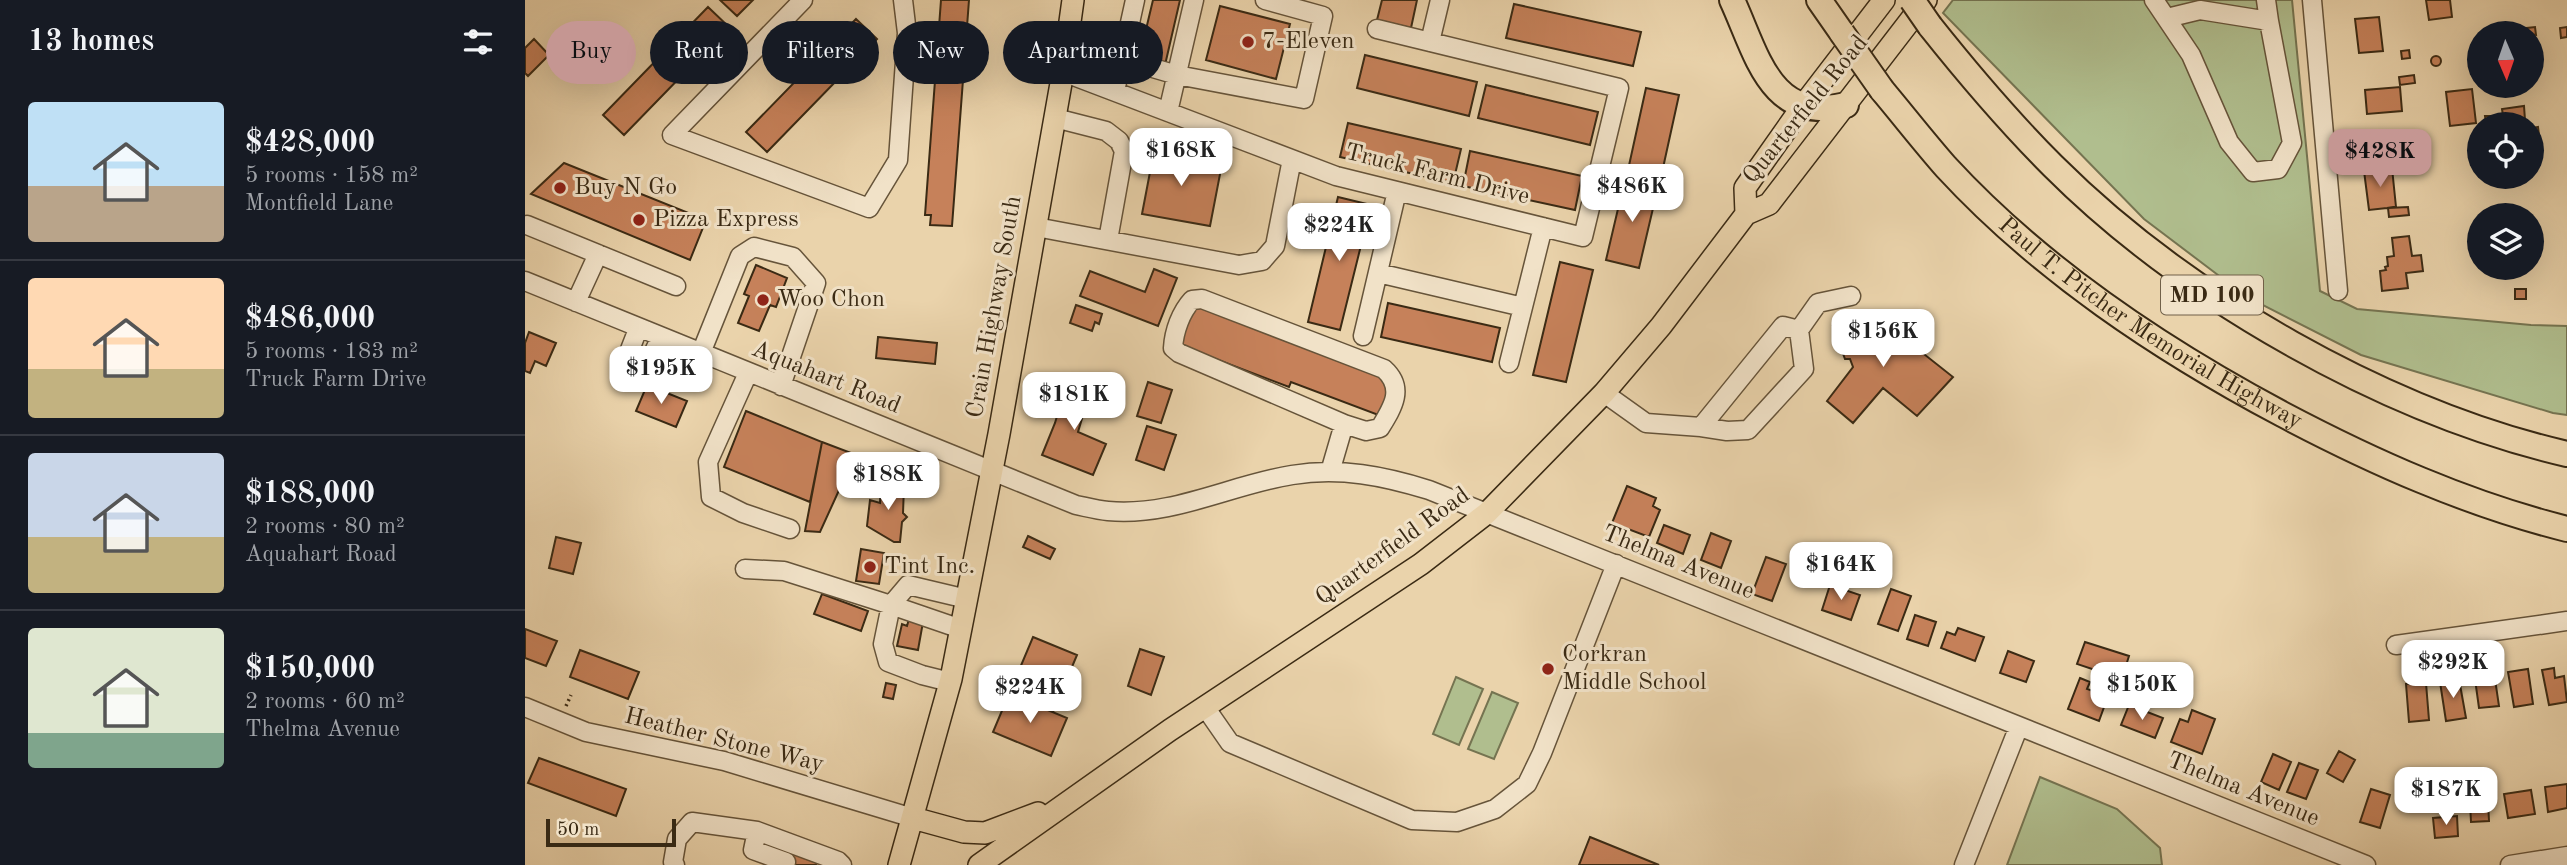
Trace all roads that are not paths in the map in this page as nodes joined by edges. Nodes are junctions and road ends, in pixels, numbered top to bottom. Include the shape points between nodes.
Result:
1 (803, 0) edge
2 (903, 0) edge
3 (1073, 0) edge
4 (1135, 0) edge
5 (1194, 0) edge
6 (1265, 0) edge
7 (1440, 0) edge
8 (1733, 0) edge
9 (1819, 0) edge
10 (1884, 0) edge
11 (1912, 0) edge
12 (1926, 0) edge
13 (2154, 0) edge
14 (2266, 0) edge
15 (2312, 0) edge
16 (2167, 18) junction
17 (1070, 21) edge
18 (1130, 21) edge
19 (2269, 22) junction
20 (1377, 29) dead end
21 (1430, 42) junction
22 (1163, 71) edge
23 (1177, 75) junction
24 (1061, 84) edge
25 (1096, 84) edge
26 (1117, 84) edge
27 (1115, 91) junction
28 (1846, 105) junction
29 (1802, 107) junction
30 (1168, 112) junction
31 (1055, 118) junction
32 (1293, 159) junction
33 (1397, 191) junction
34 (1747, 214) junction
35 (527, 225) edge
36 (1036, 227) junction
37 (1543, 227) junction
38 (1108, 240) junction
39 (597, 254) junction
40 (1378, 273) junction
41 (525, 281) edge
42 (676, 286) dead end
43 (2338, 291) dead end
44 (1851, 296) dead end
45 (576, 302) junction
46 (1523, 307) junction
47 (638, 329) junction
48 (1800, 330) junction
49 (1363, 336) dead end
50 (661, 337) junction
51 (701, 353) junction
52 (1509, 363) dead end
53 (748, 373) junction
54 (781, 386) junction
55 (1604, 393) junction
56 (2447, 416) junction
57 (1344, 424) junction
58 (1700, 427) junction
59 (2567, 443) edge
60 (2567, 454) edge
61 (992, 472) junction
62 (1330, 472) junction
63 (1487, 513) junction
64 (790, 529) dead end
65 (2567, 529) edge
66 (1616, 564) junction
67 (745, 569) dead end
68 (967, 599) junction
69 (891, 605) junction
70 (2567, 621) edge
71 (961, 629) junction
72 (2396, 645) dead end
73 (950, 682) junction
74 (525, 707) edge
75 (1205, 707) junction
76 (2019, 726) junction
77 (1072, 799) junction
78 (913, 818) junction
79 (757, 831) junction
80 (2567, 856) edge
81 (750, 857) edge
82 (2331, 859) edge
83 (786, 862) dead end
84 (675, 865) edge
85 (842, 865) edge
86 (899, 865) edge
87 (979, 865) edge
88 (1963, 865) edge
89 (2366, 865) edge
90 (2511, 865) edge

1 - 2 street via 672,135 869,208 898,160 907,33
3 - 17 main road, Crain Highway South
4 - 18 street
5 - 23 street
6 - 23 street via 1323,16 1304,99
7 - 21 street
8 - 29 highway via 1770,84
9 - 65 highway, Paul T. Pitcher Memorial Highway / MD 100, bridge via 1882,90 1947,167 2070,280 2151,339 2344,446 2424,482
10 - 29 main road, Quarterfield Road
11 - 56 highway, MD 100, bridge via 1987,98 2116,224 2262,327 2357,378
12 - 28 main road, Quarterfield Road
13 - 16 street
14 - 19 street
15 - 43 street
16 - 19 street via 2200,10
16 - 19 street via 2192,55 2229,142 2253,172 2278,169 2292,143
20 - 21 street, Truck Farm Drive
21 - 37 street, Truck Farm Drive via 1619,88 1583,237
22 - 23 street
23 - 30 street
24 - 31 main road, Crain Highway South
25 - 27 street, Truck Farm Drive
26 - 27 street
27 - 30 street, Truck Farm Drive
28 - 29 highway
28 - 34 main road, Quarterfield Road via 1769,204
29 - 34 main road, Quarterfield Road via 1745,188
30 - 32 street, Truck Farm Drive
31 - 36 main road, Crain Highway South
31 - 38 street via 1106,131 1124,151
32 - 33 street, Truck Farm Drive via 1336,176
32 - 38 street via 1275,246 1262,261 1239,265
33 - 37 street, Truck Farm Drive
33 - 40 street
34 - 55 main road, Quarterfield Road
35 - 39 street
36 - 38 street
36 - 61 main road, Crain Highway South
37 - 46 street
39 - 42 street
39 - 45 street
40 - 46 street
40 - 49 street
41 - 45 street, Aquahart Road
44 - 48 street via 1818,303
45 - 47 street, Aquahart Road
46 - 52 street
47 - 50 street, Aquahart Road
47 - 50 street via 624,365 637,373 645,370
48 - 58 street via 1783,326
48 - 58 street via 1804,369 1748,430
50 - 51 street, Aquahart Road
51 - 53 street, Aquahart Road
51 - 54 street via 740,256 754,247 793,257 816,283
53 - 54 street, Aquahart Road
53 - 64 street via 708,462 711,497
54 - 61 street, Aquahart Road
55 - 58 street via 1646,423
55 - 63 main road, Quarterfield Road
56 - 59 highway
56 - 60 highway, MD 100
57 - 57 street via 1366,431 1380,428 1391,411 1396,388 1384,369 1202,299 1192,300 1185,308 1174,338 1173,348 1179,353
57 - 62 street
61 - 62 street, Thelma Avenue via 1076,505 1125,512 1182,504 1292,475
61 - 68 main road, Crain Highway South
62 - 63 street, Thelma Avenue via 1392,478
63 - 66 street, Thelma Avenue
63 - 75 main road, Quarterfield Road via 1421,564
66 - 75 street via 1527,784 1495,809 1457,822 1412,820 1230,743
66 - 76 street, Thelma Avenue
67 - 69 street via 784,571
68 - 69 street via 908,584
68 - 71 main road, Crain Highway South
69 - 71 street
69 - 73 street via 883,644 888,662
70 - 72 street
71 - 73 main road, Crain Highway South
73 - 78 main road, Crain Highway South
74 - 78 street, Heather Stone Way via 586,732 724,761
75 - 77 main road, Quarterfield Road
76 - 82 street, Thelma Avenue
76 - 88 street
77 - 78 main road, Quarterfield Road via 985,833
77 - 87 main road, Quarterfield Road
78 - 86 main road, Crain Highway South
79 - 81 street
79 - 84 street via 692,822 677,839
79 - 85 street
80 - 90 street
81 - 83 street
82 - 89 street, Thelma Avenue

